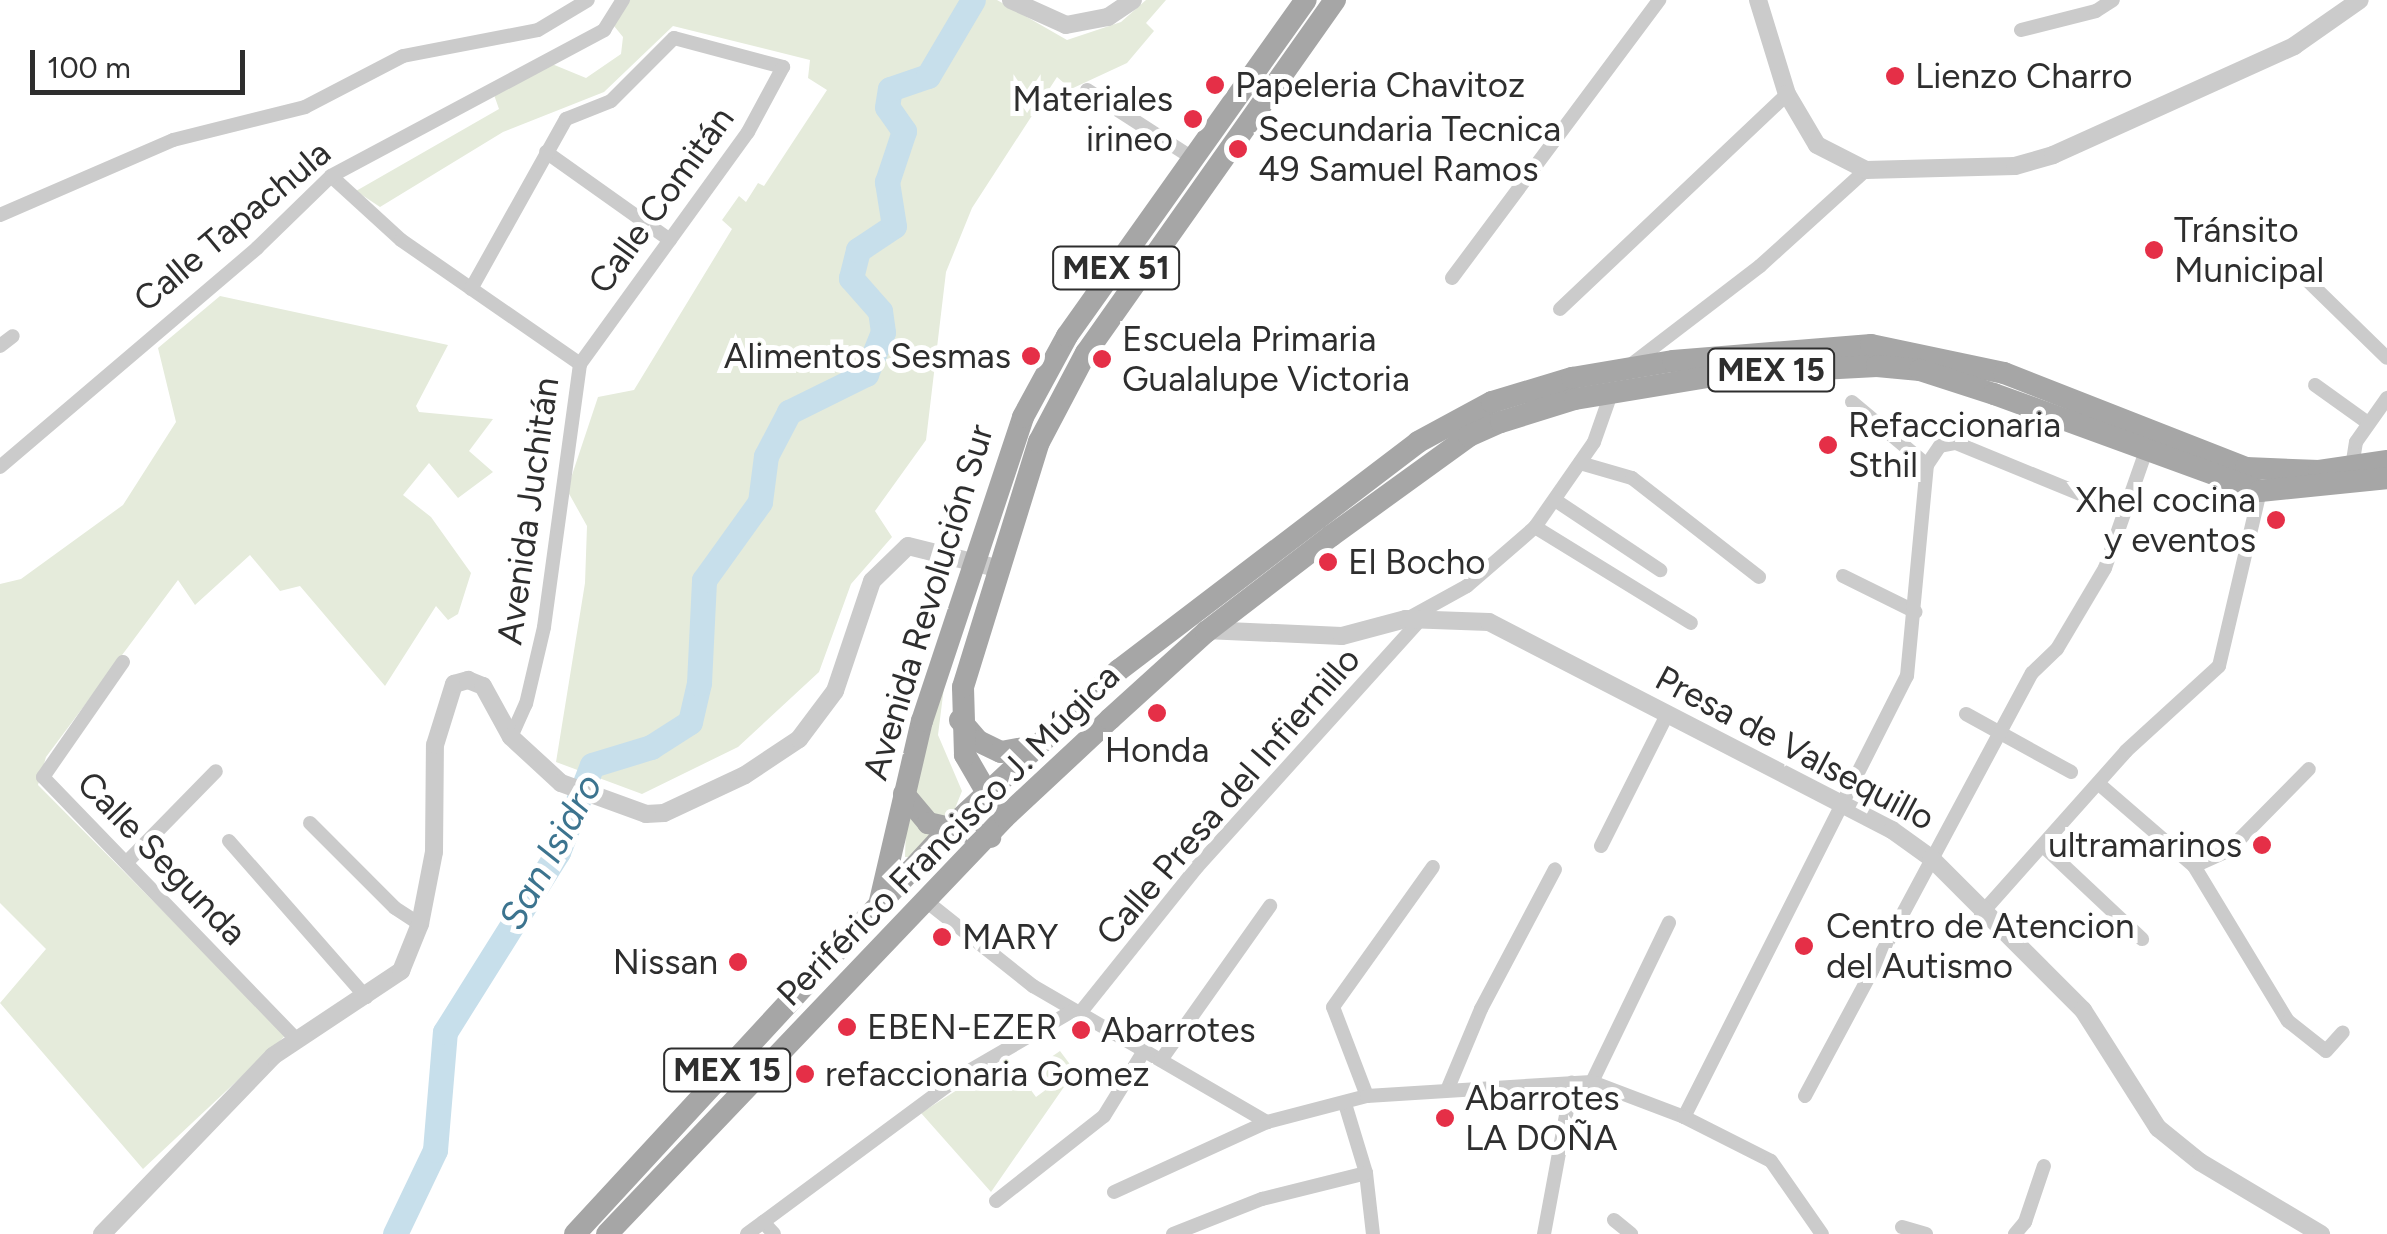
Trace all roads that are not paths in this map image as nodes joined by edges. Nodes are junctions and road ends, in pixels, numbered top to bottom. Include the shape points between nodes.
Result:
1 (588, 0) edge
2 (622, 0) edge
3 (1133, 0) edge
4 (1306, 0) edge
5 (1335, 0) edge
6 (1659, 0) edge
7 (1758, 0) edge
8 (2113, 0) edge
9 (2360, 0) edge
10 (1016, 4) edge
11 (2022, 30) dead end
12 (1087, 90) dead end
13 (1787, 94) junction
14 (546, 152) junction
15 (1194, 159) junction
16 (1866, 170) junction
17 (330, 176) junction
18 (0, 215) edge
19 (670, 240) junction
20 (1452, 278) dead end
21 (2308, 281) dead end
22 (472, 289) junction
23 (1560, 310) dead end
24 (2387, 358) edge
25 (580, 364) junction
26 (1625, 370) junction
27 (2316, 385) dead end
28 (1612, 391) junction
29 (2387, 398) edge
30 (1852, 402) dead end
31 (2368, 423) junction
32 (2150, 440) junction
33 (2387, 462) edge
34 (1580, 463) junction
35 (1927, 465) junction
36 (0, 467) edge
37 (2352, 467) junction
38 (2387, 478) edge
39 (2260, 491) junction
40 (1558, 502) junction
41 (2124, 512) junction
42 (1535, 527) junction
43 (971, 560) junction
44 (996, 568) junction
45 (1660, 570) dead end
46 (1843, 576) dead end
47 (1759, 577) dead end
48 (1198, 607) junction
49 (1916, 612) junction
50 (1413, 619) junction
51 (1691, 622) dead end
52 (1206, 632) junction
53 (122, 662) dead end
54 (1966, 714) dead end
55 (1666, 715) junction
56 (960, 720) junction
57 (2000, 734) junction
58 (512, 736) junction
59 (1046, 738) junction
60 (2309, 769) dead end
61 (216, 772) dead end
62 (2071, 772) dead end
63 (2098, 784) junction
64 (904, 794) junction
65 (984, 795) junction
66 (1844, 809) junction
67 (1005, 816) junction
68 (310, 823) dead end
69 (951, 827) junction
70 (990, 837) junction
71 (230, 841) dead end
72 (1600, 846) dead end
73 (2043, 846) junction
74 (1931, 858) junction
75 (126, 862) junction
76 (2194, 866) junction
77 (1433, 867) dead end
78 (1554, 869) dead end
79 (926, 900) junction
80 (879, 905) junction
81 (1270, 906) dead end
82 (1980, 914) junction
83 (1669, 923) dead end
84 (420, 924) junction
85 (2142, 938) dead end
86 (878, 949) junction
87 (366, 998) junction
88 (1077, 1012) junction
89 (2344, 1032) dead end
90 (296, 1039) junction
91 (1144, 1051) junction
92 (1162, 1060) junction
93 (1592, 1082) junction
94 (1572, 1083) junction
95 (1448, 1088) junction
96 (1367, 1096) junction
97 (1805, 1096) dead end
98 (1346, 1107) junction
99 (1684, 1117) junction
100 (1267, 1122) junction
101 (2044, 1166) dead end
102 (1366, 1173) junction
103 (1114, 1192) dead end
104 (996, 1200) dead end
105 (1614, 1220) dead end
106 (1902, 1227) dead end
107 (769, 1228) edge
108 (102, 1234) edge
109 (575, 1234) edge
110 (607, 1234) edge
111 (747, 1234) edge
112 (1174, 1234) edge
113 (1373, 1234) edge
114 (1544, 1234) edge
115 (1631, 1234) edge
116 (1822, 1234) edge
117 (1926, 1234) edge
118 (2015, 1234) edge
119 (2321, 1234) edge

1 - 18 street via 538,30 403,56 306,106 173,140
2 - 17 street, Calle Tapachula via 604,30
3 - 10 street via 1086,24 1053,22
4 - 15 main road, Avenida Revolución Sur / MEX 51
5 - 44 main road, Avenida Revolución Sur / MEX 51 via 1086,352 1039,442
6 - 20 street
7 - 13 street
8 - 11 street via 2096,12
9 - 16 street via 2294,46 2053,155 2015,166
12 - 15 street
13 - 16 street via 1817,146
13 - 23 street
14 - 19 street
14 - 19 street, Calle Comitán via 566,119 611,101 674,38 784,67 748,132
14 - 22 street
15 - 43 main road, Avenida Revolución Sur / MEX 51 via 1067,336 1023,417
16 - 26 street via 1760,266
17 - 22 street, Avenida Juchitán via 360,209
17 - 36 street, Calle Tapachula via 257,248
19 - 25 street, Calle Comitán
21 - 24 street
22 - 25 street, Avenida Juchitán
25 - 58 street, Avenida Juchitán via 544,627
26 - 32 main road, Periférico Francisco J. Múgica / MEX 15 via 1871,344 2004,373
26 - 48 main road, Periférico Francisco J. Múgica / MEX 15 via 1531,388 1458,419
27 - 31 street
28 - 32 main road, Periférico Francisco J. Múgica / MEX 15 via 1837,364 1920,370
28 - 34 street, Calle Presa del Infiernillo
28 - 52 main road, Periférico Francisco J. Múgica / MEX 15 via 1469,436
29 - 31 street
30 - 35 street
31 - 37 street
32 - 37 main road, Periférico Francisco J. Múgica / MEX 15 via 2246,468
32 - 39 main road, Periférico Francisco J. Múgica / MEX 15
32 - 41 street
33 - 37 main road, Periférico Francisco J. Múgica / MEX 15
34 - 40 street, Calle Presa del Infiernillo
34 - 47 street via 1632,478
35 - 41 street via 1940,446 1956,443
35 - 49 street
38 - 39 main road, Periférico Francisco J. Múgica / MEX 15
39 - 63 street via 2219,666
40 - 42 street, Calle Presa del Infiernillo
40 - 45 street
41 - 57 street via 2105,568 2058,649 2032,673
42 - 50 street, Calle Presa del Infiernillo via 1467,586
42 - 51 street
43 - 44 street
43 - 58 street via 920,544 894,556 862,602 835,691 799,739 686,807 646,814 561,784
43 - 64 main road, Avenida Revolución Sur / MEX 51
44 - 56 main road, Avenida Revolución Sur / MEX 51
46 - 49 street
48 - 52 street
48 - 59 main road, Periférico Francisco J. Múgica / MEX 15
49 - 66 street via 1907,676
50 - 52 street, Presa de Valsequillo via 1342,636
50 - 55 street, Presa de Valsequillo via 1489,622
50 - 88 street, Calle Presa del Infiernillo
52 - 67 main road, Periférico Francisco J. Múgica / MEX 15
53 - 75 street, Calle Segunda via 43,777
54 - 57 street
55 - 66 street, Presa de Valsequillo
55 - 72 street
56 - 59 main road via 978,741 1001,752 1028,750
56 - 65 main road, Avenida Revolución Sur / MEX 51 via 965,755
57 - 62 street
57 - 74 street
58 - 84 street via 483,686 454,684 435,745 436,830
59 - 65 main road, Periférico Francisco J. Múgica / MEX 15
60 - 76 street via 2228,850
61 - 75 street
63 - 73 street
63 - 76 street
64 - 69 main road via 928,822
64 - 80 main road, Avenida Revolución Sur / MEX 51
65 - 67 main road, Avenida Revolución Sur / MEX 51
65 - 69 main road, Periférico Francisco J. Múgica / MEX 15
66 - 74 street, Presa de Valsequillo
66 - 99 street
67 - 70 main road, Periférico Francisco J. Múgica / MEX 15
68 - 84 street via 395,908
69 - 70 main road
69 - 80 main road, Periférico Francisco J. Múgica / MEX 15
70 - 79 main road, Periférico Francisco J. Múgica / MEX 15
71 - 87 street
73 - 82 street
73 - 85 street
74 - 82 street, Presa de Valsequillo
74 - 97 street
75 - 90 street, Calle Segunda
76 - 89 street via 2288,1020 2326,1051
77 - 96 street via 1333,1007
78 - 95 street
79 - 86 main road, Periférico Francisco J. Múgica / MEX 15
79 - 88 street via 995,959
80 - 86 main road, Avenida Revolución Sur / MEX 51
80 - 109 main road, Periférico Francisco J. Múgica / MEX 15
81 - 92 street
82 - 119 street, Presa de Valsequillo via 2083,1010 2158,1128 2200,1162
83 - 93 street
84 - 87 street via 401,971
86 - 110 main road, Periférico Francisco J. Múgica / MEX 15
87 - 90 street
88 - 91 street
88 - 107 street, Calle Presa del Infiernillo via 962,1075
90 - 108 street
91 - 92 street
91 - 104 street via 1104,1116
92 - 100 street
93 - 94 street
93 - 99 street
94 - 95 street
94 - 114 street
95 - 96 street
96 - 98 street
98 - 100 street
98 - 102 street
99 - 116 street via 1771,1160
100 - 103 street
101 - 118 street via 2026,1222
102 - 112 street via 1262,1198
102 - 113 street
105 - 115 street
106 - 117 street
107 - 111 street, Calle Presa del Infiernillo

